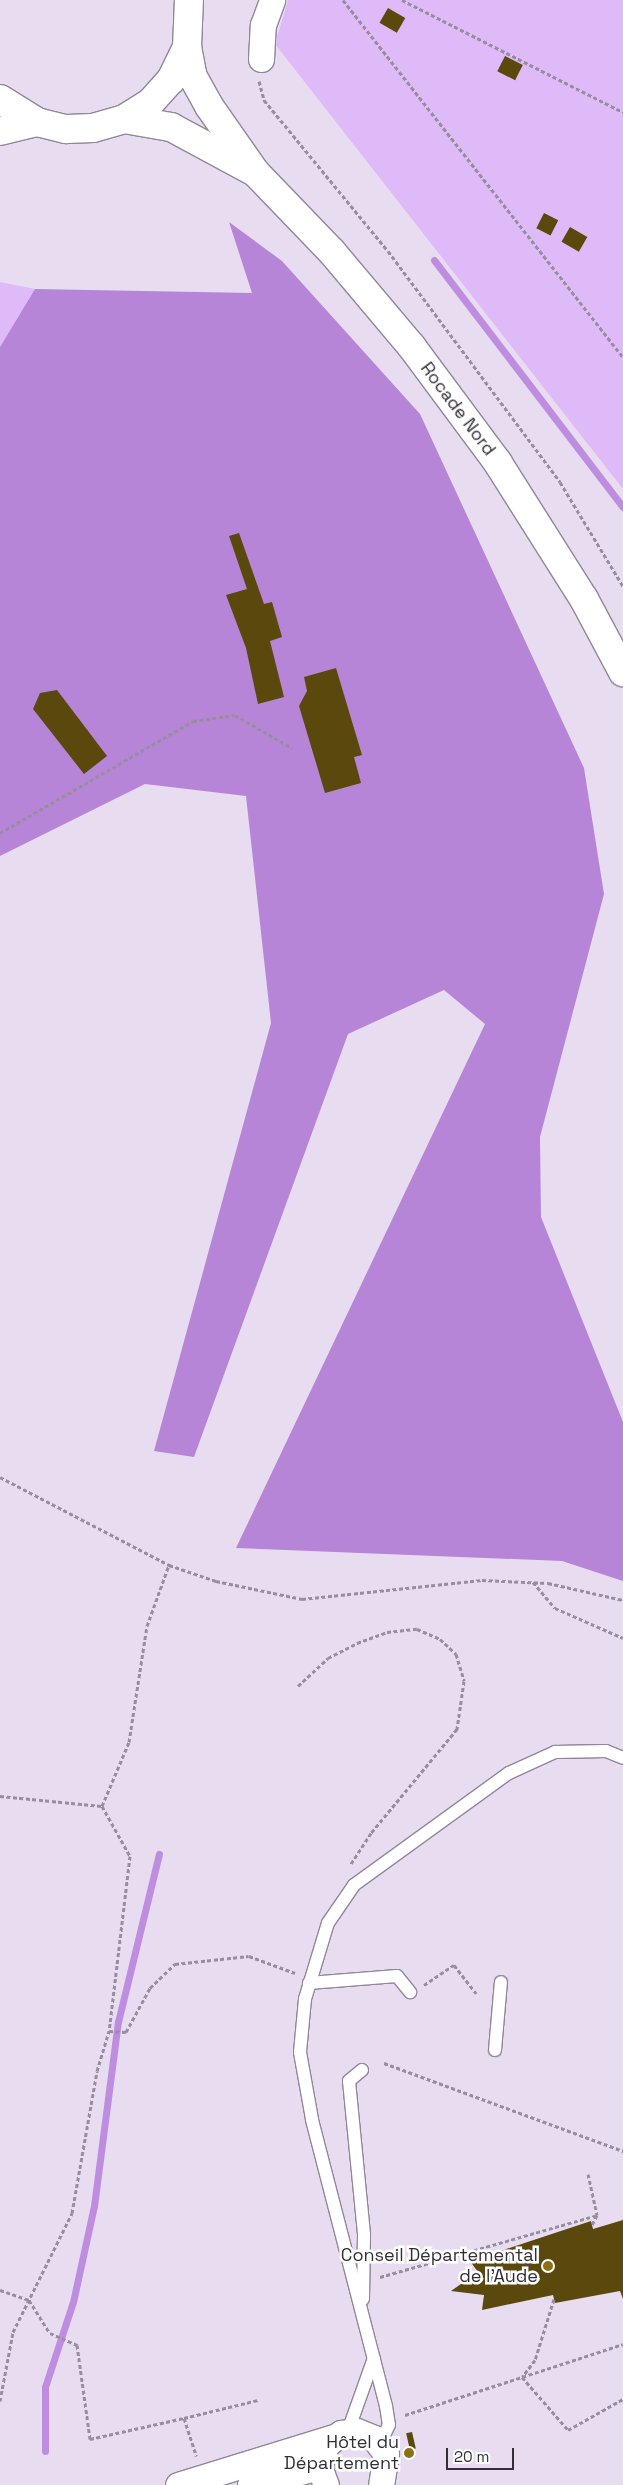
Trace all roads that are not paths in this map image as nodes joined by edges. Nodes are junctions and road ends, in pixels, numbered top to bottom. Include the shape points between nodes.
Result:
1 (190, 0) edge
2 (272, 0) edge
3 (187, 47) junction
4 (261, 59) road end
5 (0, 99) edge
6 (124, 119) junction
7 (37, 122) junction
8 (0, 131) edge
9 (256, 173) junction
10 (623, 672) edge
11 (623, 1758) edge
12 (501, 1982) dead end
13 (309, 1983) junction
14 (410, 1992) dead end
15 (495, 2050) dead end
16 (362, 2070) dead end
17 (364, 2319) junction
18 (374, 2358) junction
19 (341, 2434) junction
20 (385, 2434) junction
21 (323, 2476) edge
22 (178, 2485) edge
23 (250, 2485) edge
24 (381, 2485) edge

1 - 3 main road
2 - 4 street via 263,25
3 - 6 main road via 171,80 150,103
3 - 9 main road, Rocade Nord via 193,77 209,106
5 - 7 main road
6 - 7 main road via 93,128
6 - 9 main road, Rocade Nord via 171,128
7 - 8 main road
9 - 10 main road, Rocade Nord via 345,266 498,462 584,599
11 - 13 lane via 606,1751 555,1752 509,1773 354,1885 328,1923
12 - 15 lane
13 - 14 lane via 397,1976
13 - 17 lane via 300,2052 312,2119
16 - 17 lane via 348,2080 364,2235
17 - 18 lane
18 - 19 lane
18 - 20 lane
19 - 20 street
19 - 21 street via 326,2445
19 - 22 street
20 - 24 street via 388,2466
21 - 23 street

